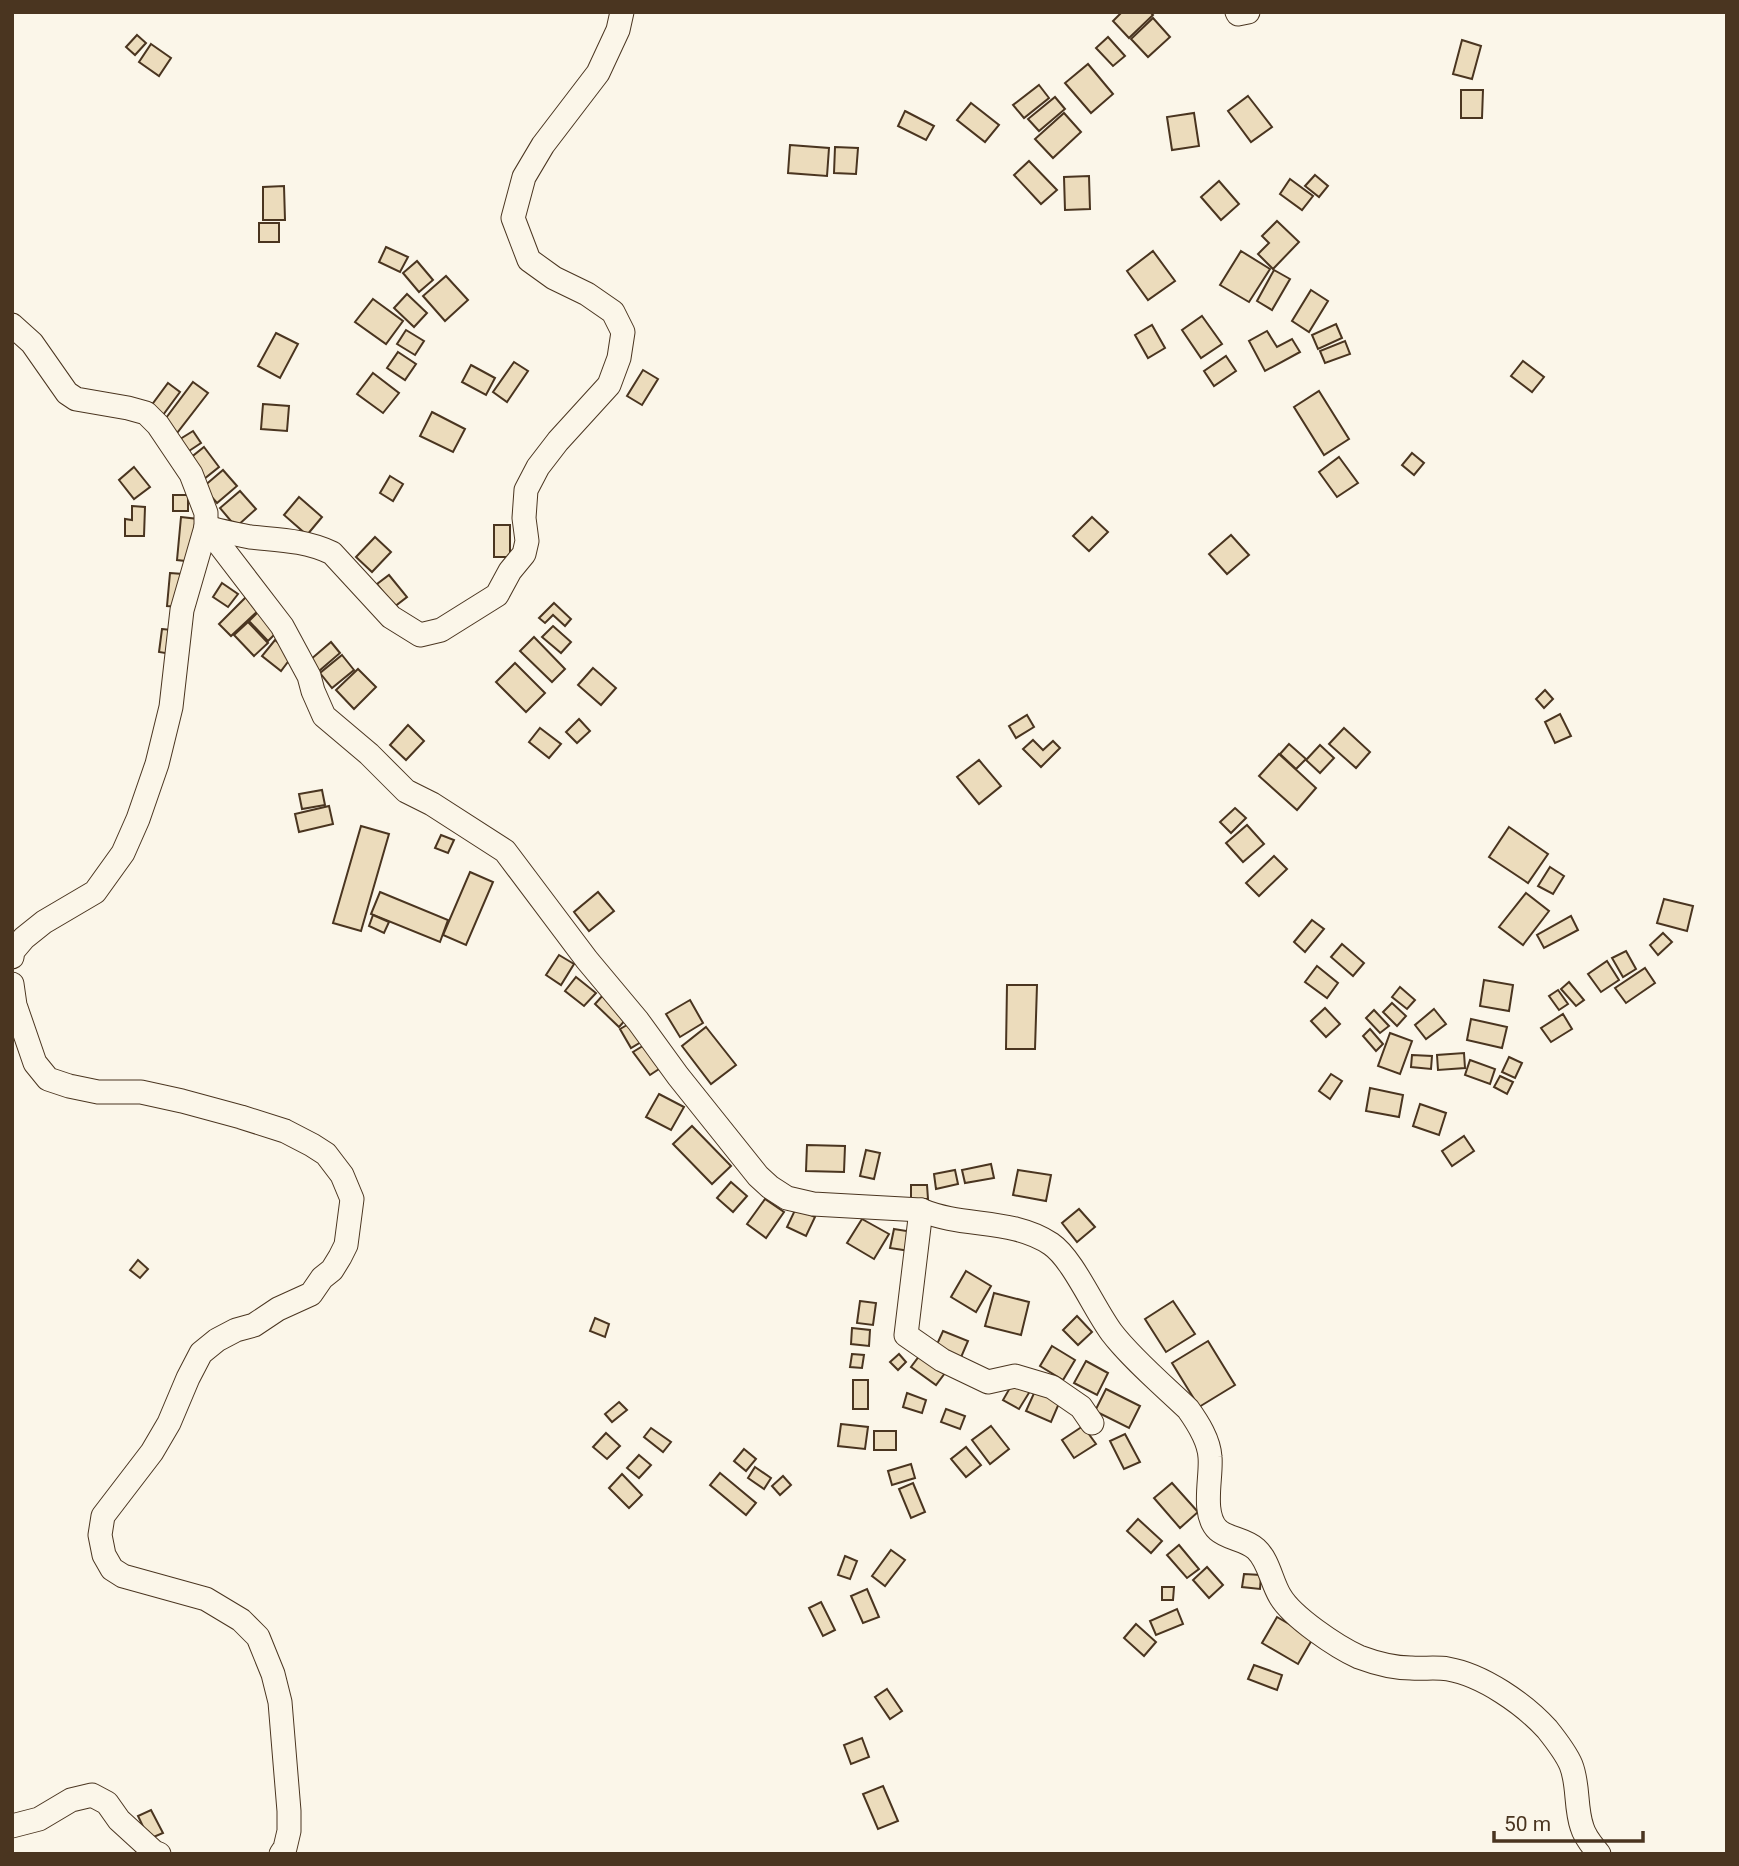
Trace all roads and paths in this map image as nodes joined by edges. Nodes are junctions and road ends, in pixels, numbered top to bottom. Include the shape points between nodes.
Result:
1 (622, 12) edge
2 (1237, 12) edge
3 (1248, 12) edge
4 (12, 325) edge
5 (206, 527) junction
6 (12, 957) edge
7 (12, 984) edge
8 (921, 1210) junction
9 (1092, 1423) dead end
10 (12, 1826) edge
11 (159, 1854) edge
12 (281, 1854) edge
13 (1600, 1854) edge

1 - 5 street via 598,73 524,177 513,218 529,260 613,312 623,332 619,358 609,385 558,441 526,490 524,554 497,595 441,630 420,635 391,617 332,552 294,540
2 - 3 street
4 - 5 street via 32,343 67,393 146,414 158,425 191,474 206,513
5 - 6 street via 182,610 172,707 157,764 123,853 95,892 44,922 24,938
5 - 8 street via 282,626 324,716 406,791 505,851 769,1187 787,1198 813,1204
7 - 12 street via 35,1063 48,1079 98,1092 141,1092 285,1131 326,1154 352,1199 346,1245 311,1294 217,1340 201,1353 152,1452 103,1516 100,1535 112,1569 206,1598 242,1620 258,1637 280,1702 289,1811
8 - 9 street via 906,1335 942,1360 988,1382 1015,1376 1052,1387 1081,1407
8 - 13 street via 1012,1227 1052,1244 1119,1341 1194,1418 1208,1444 1208,1496 1216,1528 1256,1549 1284,1603 1339,1647 1388,1665 1450,1669 1479,1679 1520,1706 1547,1730 1570,1763 1583,1830
10 - 11 street via 92,1795 107,1803 118,1820

